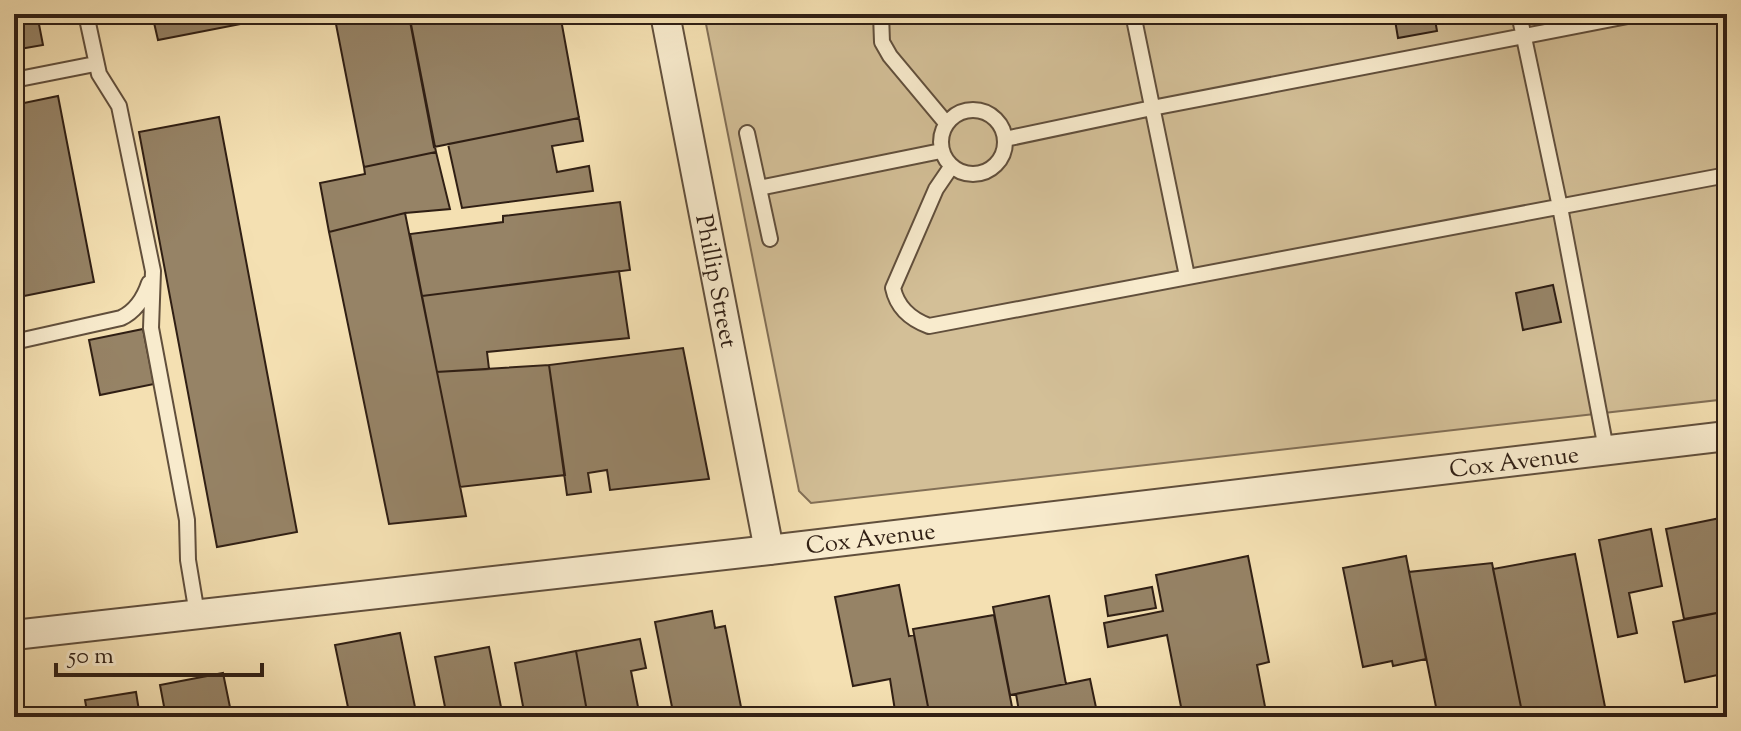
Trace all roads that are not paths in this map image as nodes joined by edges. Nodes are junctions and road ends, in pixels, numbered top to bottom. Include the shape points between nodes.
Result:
1 (86, 14) edge
2 (665, 14) edge
3 (881, 14) edge
4 (1133, 14) edge
5 (1519, 14) edge
6 (1638, 14) edge
7 (1523, 37) junction
8 (95, 64) junction
9 (14, 80) edge
10 (1152, 108) junction
11 (946, 123) junction
12 (747, 133) dead end
13 (1005, 139) junction
14 (941, 151) junction
15 (951, 167) junction
16 (1727, 175) edge
17 (759, 188) junction
18 (1560, 207) junction
19 (770, 239) dead end
20 (153, 271) junction
21 (1187, 276) junction
22 (14, 342) edge
23 (1727, 436) edge
24 (1606, 449) junction
25 (769, 550) junction
26 (197, 614) junction
27 (14, 635) edge

1 - 8 lane
2 - 25 street, Phillip Street
3 - 11 lane via 882,42 890,56
4 - 10 lane
5 - 7 lane
6 - 7 lane
7 - 10 lane
7 - 18 lane
8 - 9 lane
8 - 20 lane via 119,106
10 - 13 lane
10 - 21 lane
11 - 13 lane via 965,110 987,113
11 - 14 lane
12 - 17 lane
13 - 15 lane via 1000,160 992,168 972,175
14 - 15 lane
14 - 17 lane
15 - 21 lane via 936,189 893,288 896,302 918,322 945,325
16 - 18 lane
17 - 19 lane
18 - 21 lane
18 - 24 lane
20 - 22 lane via 132,313
20 - 26 lane via 151,328 187,520
23 - 24 street, Cox Avenue
24 - 25 street, Cox Avenue
25 - 26 street, Cox Avenue
26 - 27 street, Cox Avenue

